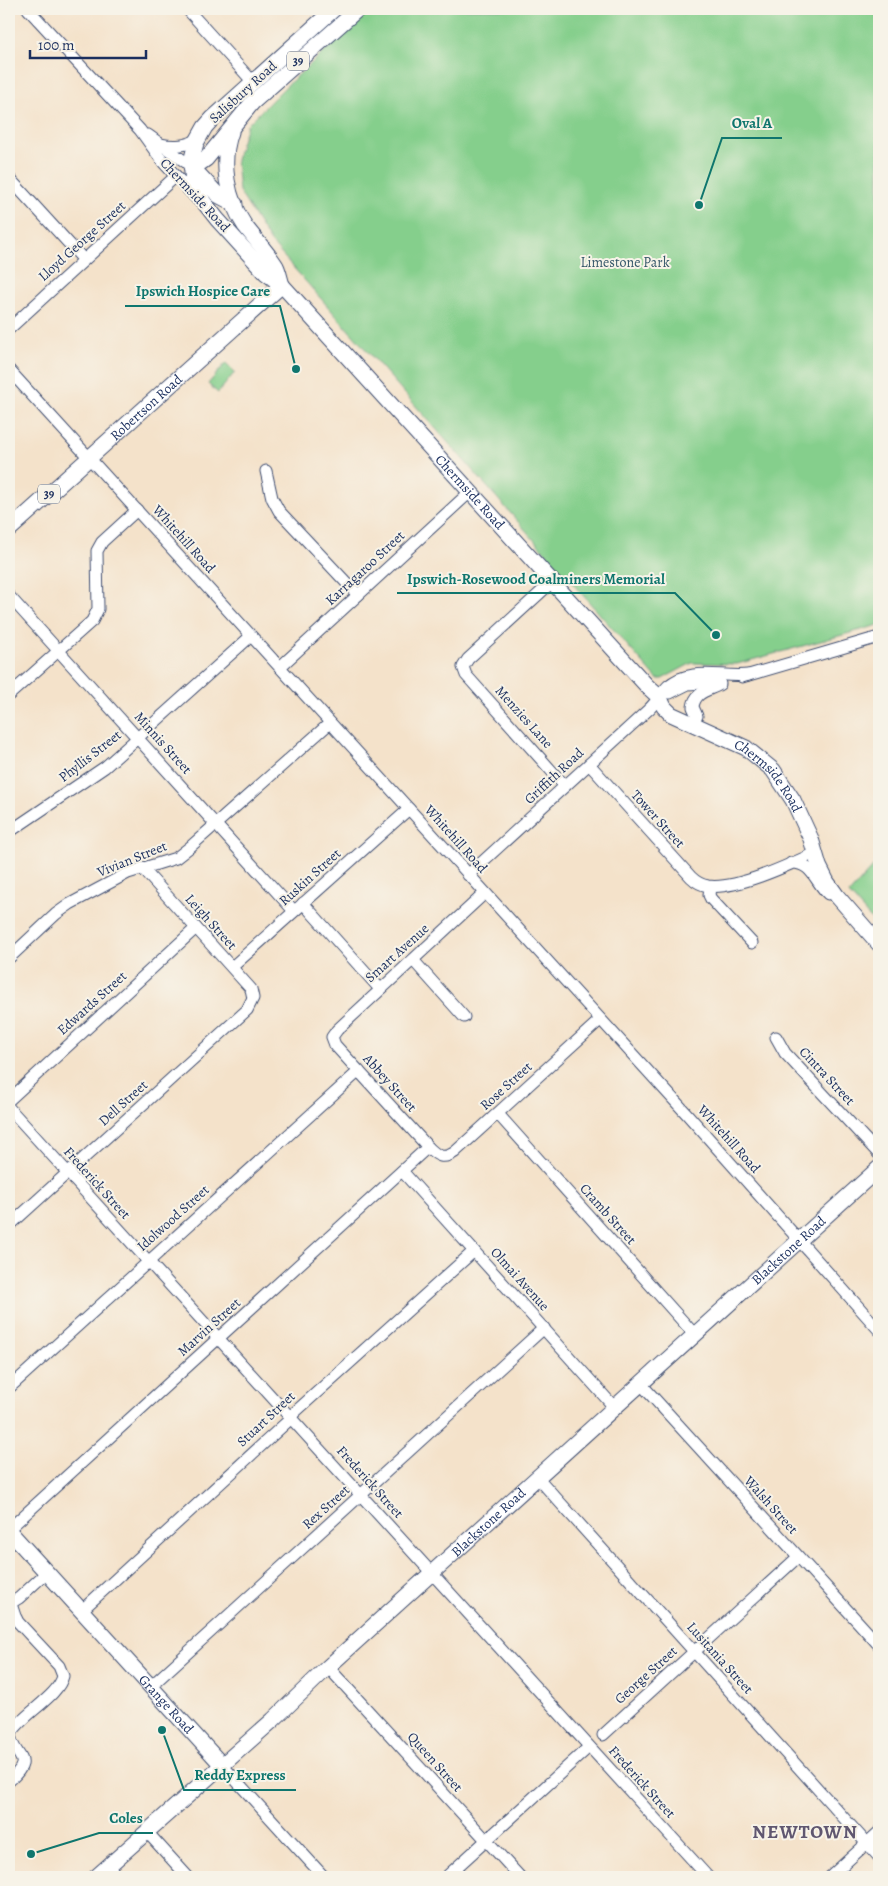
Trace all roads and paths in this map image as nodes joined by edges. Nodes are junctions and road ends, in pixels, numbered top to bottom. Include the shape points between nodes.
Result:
1 (28, 9) edge
2 (187, 9) edge
3 (334, 9) edge
4 (358, 9) edge
5 (258, 88) junction
6 (240, 116) junction
7 (199, 138) junction
8 (156, 145) junction
9 (191, 166) junction
10 (176, 176) junction
11 (9, 178) edge
12 (235, 206) junction
13 (217, 219) junction
14 (84, 260) junction
15 (282, 285) junction
16 (9, 329) edge
17 (9, 370) edge
18 (89, 458) junction
19 (266, 471) dead end
20 (470, 492) junction
21 (137, 510) junction
22 (9, 530) edge
23 (552, 582) junction
24 (9, 596) edge
25 (358, 596) junction
26 (251, 636) junction
27 (879, 637) edge
28 (58, 651) junction
29 (280, 667) junction
30 (748, 675) junction
31 (726, 681) junction
32 (9, 695) edge
33 (660, 698) junction
34 (697, 716) junction
35 (330, 723) junction
36 (137, 738) junction
37 (589, 764) junction
38 (566, 786) junction
39 (409, 809) junction
40 (216, 824) junction
41 (9, 832) edge
42 (813, 846) junction
43 (791, 863) junction
44 (142, 868) junction
45 (468, 875) junction
46 (710, 886) junction
47 (485, 893) junction
48 (839, 899) junction
49 (298, 907) junction
50 (196, 928) junction
51 (752, 943) dead end
52 (879, 944) edge
53 (9, 958) edge
54 (413, 960) junction
55 (232, 968) junction
56 (380, 989) junction
57 (252, 998) joint
58 (464, 1017) dead end
59 (600, 1020) junction
60 (332, 1037) joint
61 (776, 1038) dead end
62 (359, 1070) junction
63 (9, 1100) edge
64 (9, 1108) edge
65 (498, 1114) junction
66 (428, 1147) junction
67 (879, 1154) edge
68 (879, 1168) edge
69 (402, 1171) junction
70 (68, 1173) junction
71 (9, 1226) edge
72 (799, 1241) junction
73 (474, 1251) junction
74 (148, 1261) junction
75 (544, 1328) junction
76 (879, 1330) edge
77 (695, 1335) junction
78 (219, 1338) junction
79 (641, 1384) junction
80 (9, 1388) edge
81 (615, 1408) junction
82 (290, 1418) junction
83 (538, 1478) junction
84 (362, 1495) junction
85 (9, 1530) edge
86 (798, 1557) junction
87 (46, 1573) junction
88 (432, 1573) junction
89 (10, 1604) edge
90 (81, 1611) junction
91 (879, 1646) edge
92 (694, 1652) junction
93 (328, 1667) junction
94 (150, 1687) junction
95 (10, 1734) edge
96 (603, 1735) dead end
97 (590, 1747) junction
98 (222, 1766) junction
99 (9, 1781) edge
100 (147, 1832) junction
101 (879, 1832) edge
102 (487, 1840) junction
103 (867, 1844) junction
104 (879, 1858) edge
105 (96, 1877) edge
106 (188, 1877) edge
107 (324, 1877) edge
108 (446, 1877) edge
109 (520, 1877) edge
110 (708, 1877) edge
111 (830, 1877) edge

1 - 8 street, Chermside Road
2 - 5 street
3 - 5 main road, Salisbury Road / 39
4 - 5 main road, Salisbury Road / 39
5 - 6 main road, Salisbury Road / 39
5 - 7 main road, Salisbury Road / 39 via 213,118
6 - 9 main road, Salisbury Road via 213,152 199,164
6 - 12 main road, Salisbury Road / 39 via 229,140 225,162
7 - 8 street via 187,144
7 - 9 main road, Salisbury Road / 39
8 - 9 street, Chermside Road
8 - 10 street, Chermside Road
9 - 12 main road, Chermside Road via 218,195
9 - 13 main road, Salisbury Road / 39 via 197,191
10 - 13 street, Chermside Road
10 - 14 street, Lloyd George Street
11 - 14 street
12 - 15 main road, Chermside Road / 39 via 244,224 276,267
13 - 15 main road, Chermside Road / 39 via 266,274
14 - 16 street, Lloyd George Street
15 - 18 main road, Robertson Road / 39
15 - 20 main road, Chermside Road
17 - 18 street, Whitehill Road
18 - 21 street, Whitehill Road
18 - 22 main road, Robertson Road / 39
19 - 25 street via 272,498 279,511
20 - 23 main road, Chermside Road
20 - 25 street, Karragaroo Street
21 - 26 street, Whitehill Road
21 - 28 street via 102,542 97,551 98,609 92,621
23 - 33 main road, Chermside Road
23 - 38 street, Menzies Lane via 468,658 463,667
24 - 28 street, Minnis Street
25 - 29 street, Karragaroo Street
26 - 29 street, Whitehill Road
26 - 36 street, Phyllis Street
27 - 30 street, Griffith Road
28 - 32 street
28 - 36 street, Minnis Street
29 - 35 street, Whitehill Road
30 - 31 street, Griffith Road
30 - 33 street, Griffith Road via 688,676 668,686
31 - 33 street, Griffith Road via 688,684
31 - 34 street via 697,696 693,707
33 - 34 main road, Chermside Road
33 - 37 street, Griffith Road
33 - 42 main road, Chermside Road via 664,707 674,715 746,748 768,766 790,794
34 - 42 main road, Chermside Road via 748,739 778,763 803,803
35 - 39 street, Whitehill Road
35 - 40 street, Vivian Street
36 - 40 street, Minnis Street
36 - 41 street, Phyllis Street via 105,767
37 - 38 street, Griffith Road
37 - 46 street, Tower Street via 691,877
38 - 45 street, Griffith Road
39 - 45 street, Whitehill Road
39 - 49 street, Ruskin Street
40 - 44 street, Vivian Street via 176,858
40 - 49 street, Minnis Street
42 - 43 street
42 - 48 main road, Chermside Road via 824,878
43 - 46 street via 749,880
43 - 48 street via 808,867 825,891
44 - 50 street, Leigh Street
44 - 53 street, Vivian Street via 70,904
45 - 47 street, Whitehill Road
46 - 51 street via 711,899
47 - 54 street, Smart Avenue
47 - 59 street, Whitehill Road
48 - 52 main road, Chermside Road
49 - 55 street, Ruskin Street
49 - 56 street, Minnis Street
50 - 55 street, Leigh Street
50 - 63 street, Edwards Street
54 - 56 street, Smart Avenue
54 - 58 street
55 - 57 street, Leigh Street via 251,989
56 - 60 street, Smart Avenue
57 - 70 street, Dell Street via 247,1010
59 - 65 street, Rose Street
59 - 72 street, Whitehill Road
60 - 62 street, Abbey Street via 335,1045
61 - 67 street, Cintra Street via 785,1053
62 - 66 street, Abbey Street
62 - 74 street, Idolwood Street
64 - 70 street, Frederick Street
65 - 66 street, Rose Street via 450,1155 437,1155
65 - 77 street, Cramb Street
66 - 69 street, Marvin Street
68 - 72 main road, Blackstone Road
69 - 73 street, Olmai Avenue
69 - 78 street, Marvin Street
70 - 71 street, Dell Street
70 - 74 street, Frederick Street
72 - 76 street, Whitehill Road
72 - 77 main road, Blackstone Road
73 - 75 street, Olmai Avenue
73 - 82 street, Stuart Street
74 - 78 street, Frederick Street
74 - 80 street, Idolwood Street
75 - 81 street, Olmai Avenue
75 - 84 street, Rex Street
77 - 79 main road, Blackstone Road
78 - 82 street, Frederick Street
78 - 85 street, Marvin Street
79 - 81 main road, Blackstone Road
79 - 86 street, Walsh Street
81 - 83 main road, Blackstone Road
82 - 84 street, Frederick Street
82 - 90 street, Stuart Street
83 - 88 main road, Blackstone Road
83 - 92 street, Lusitania Street
84 - 88 street, Frederick Street
84 - 94 street, Rex Street
85 - 87 main road, Grange Road
86 - 91 street, Walsh Street
86 - 92 street, George Street
87 - 89 street
87 - 90 main road, Grange Road
88 - 93 main road, Blackstone Road
88 - 97 street, Frederick Street
89 - 95 street via 18,1622 59,1666 63,1676 59,1685
90 - 94 main road, Grange Road
92 - 96 street, George Street
92 - 103 street, Lusitania Street
93 - 98 main road, Blackstone Road
93 - 102 street, Queen Street
94 - 98 main road, Grange Road
95 - 99 street via 22,1763 19,1772
97 - 102 street
97 - 110 street, Frederick Street
98 - 100 main road, Blackstone Road
98 - 107 street, Grange Road
100 - 105 main road, Blackstone Road
100 - 106 street
101 - 103 street
102 - 108 street
102 - 109 street, Queen Street
103 - 104 street, Lusitania Street
103 - 111 street

